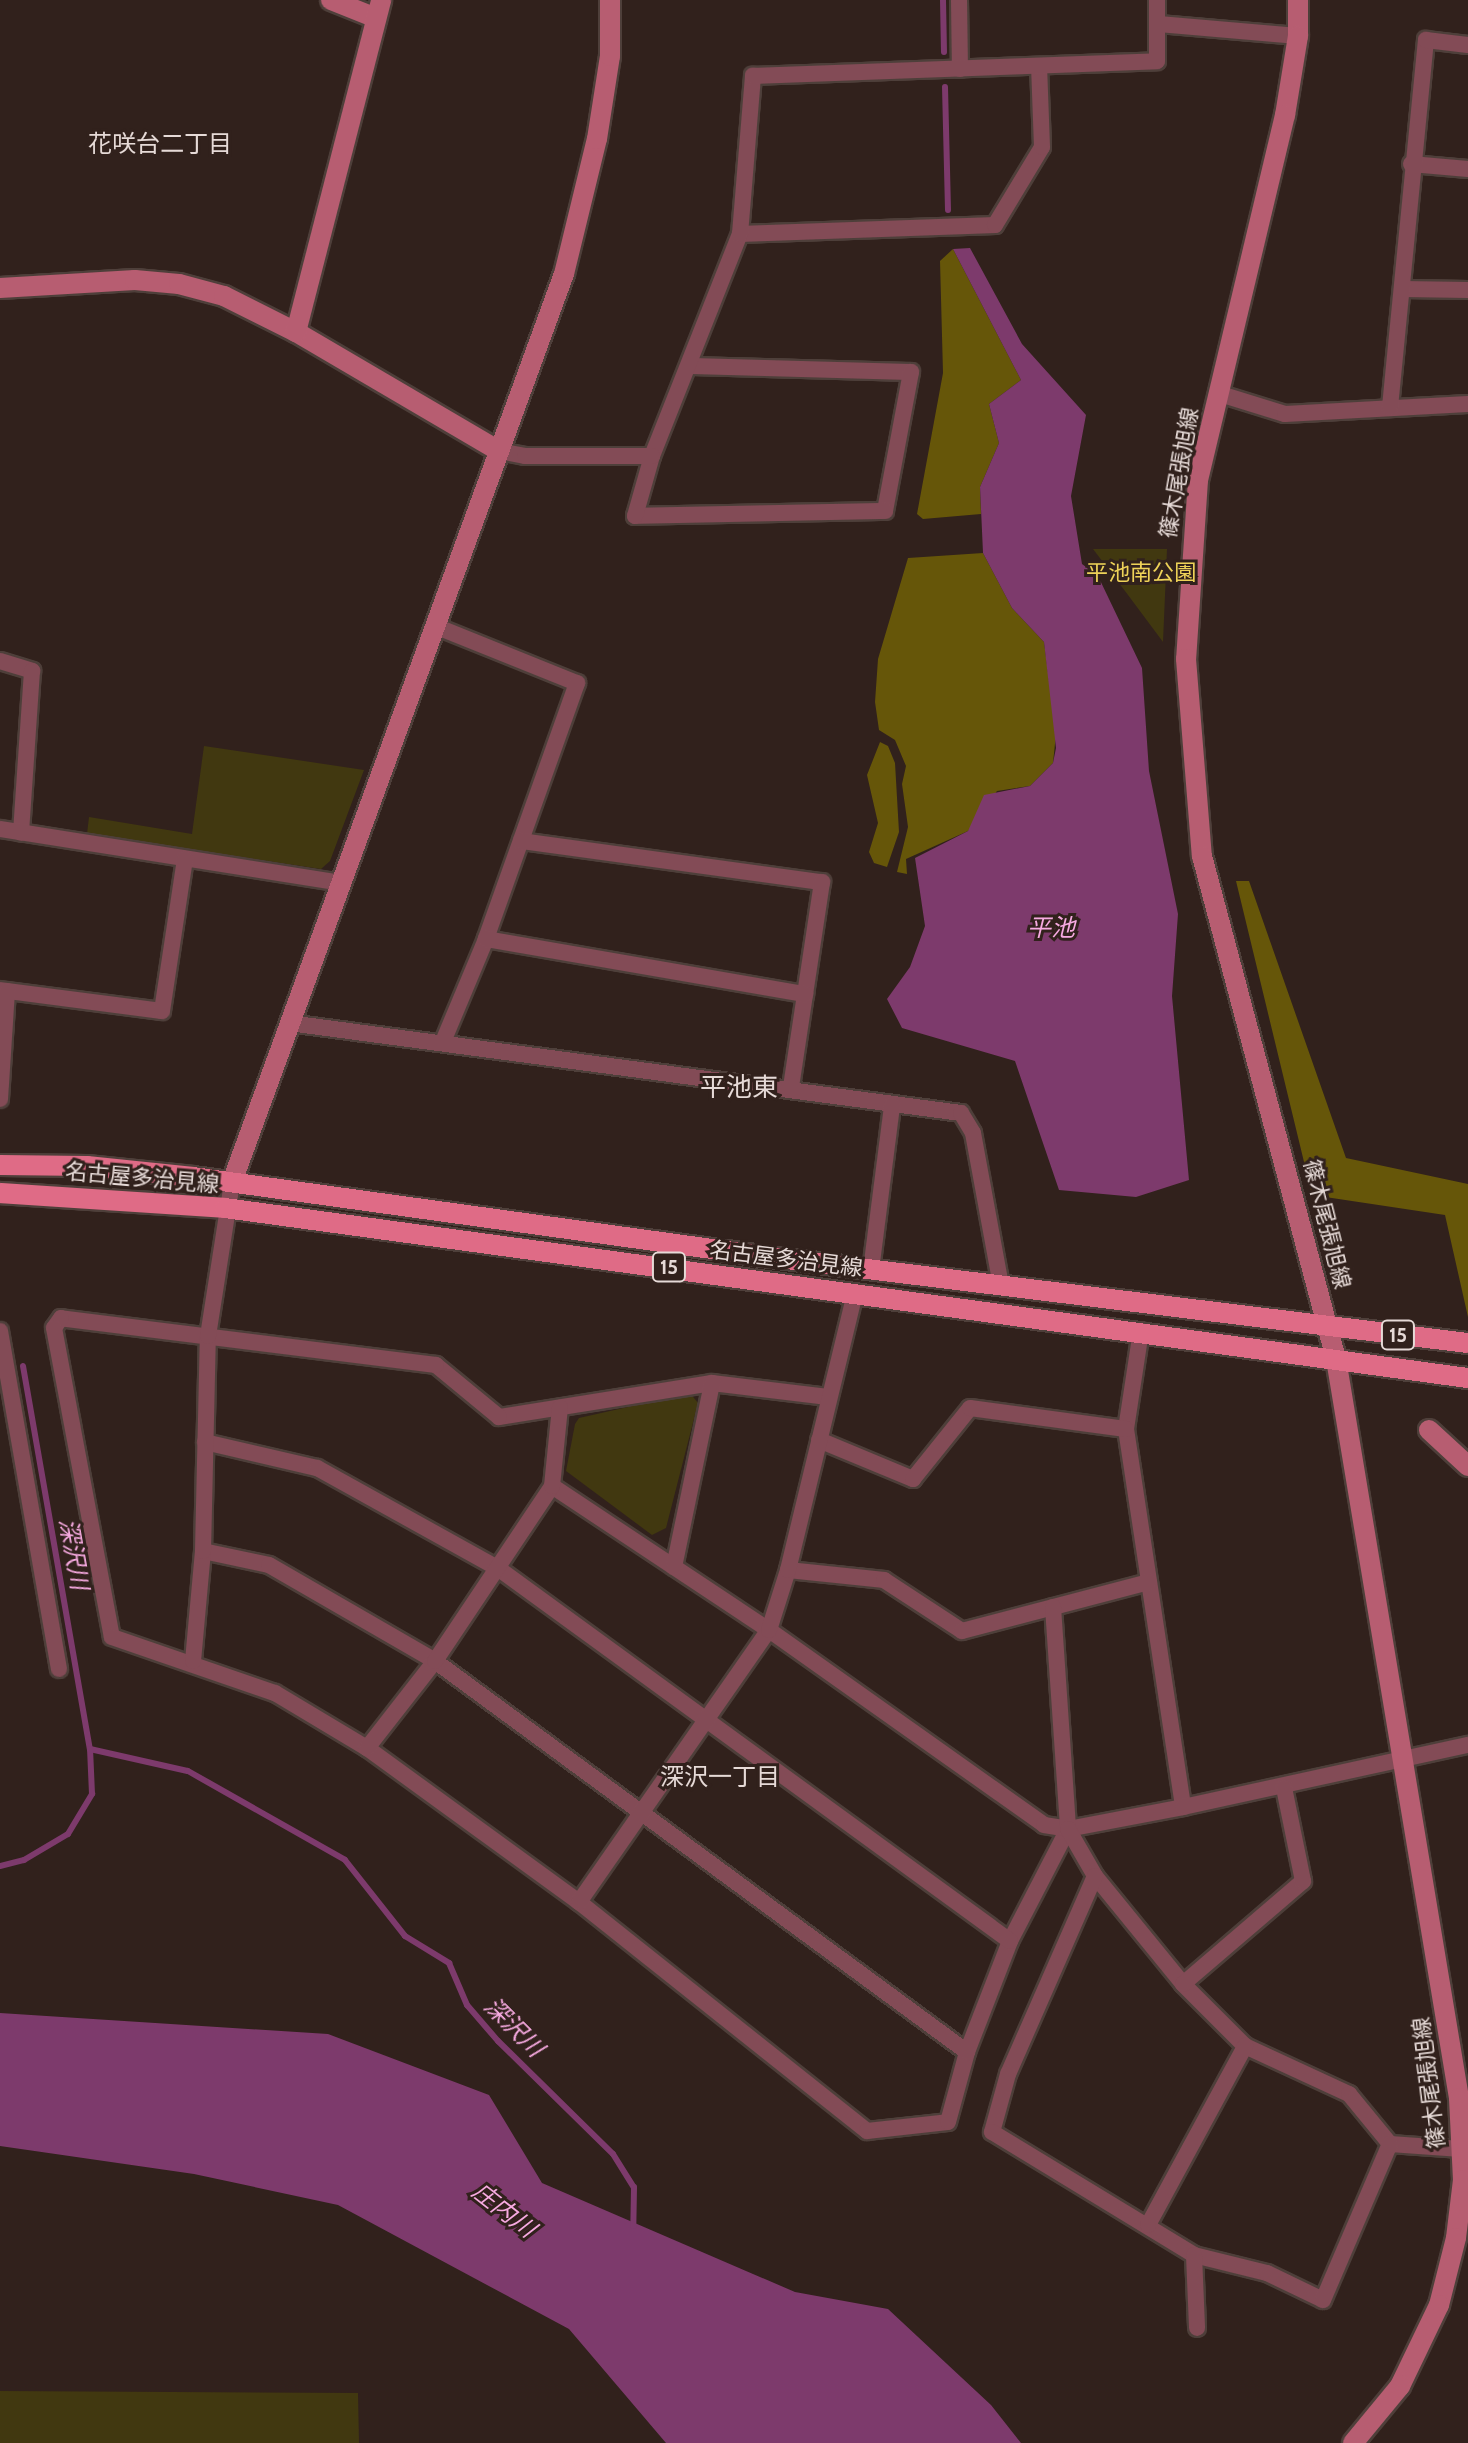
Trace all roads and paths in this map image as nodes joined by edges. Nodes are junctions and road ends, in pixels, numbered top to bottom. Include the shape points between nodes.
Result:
1 (331, 0) edge
2 (610, 0) edge
3 (959, 0) edge
4 (1157, 0) edge
5 (1298, 0) edge
6 (378, 9) edge
7 (1158, 24) junction
8 (1298, 36) junction
9 (1468, 45) edge
10 (1039, 66) junction
11 (960, 69) junction
12 (1411, 164) junction
13 (1468, 169) edge
14 (740, 234) junction
15 (0, 288) edge
16 (1403, 289) junction
17 (1468, 290) edge
18 (296, 332) junction
19 (691, 366) junction
20 (1217, 393) junction
21 (1468, 404) edge
22 (1390, 407) junction
23 (499, 451) junction
24 (652, 456) junction
25 (435, 626) junction
26 (0, 661) edge
27 (0, 829) edge
28 (21, 833) junction
29 (521, 841) junction
30 (185, 859) junction
31 (341, 883) junction
32 (486, 939) junction
33 (4, 990) edge
34 (805, 994) junction
35 (289, 1023) junction
36 (443, 1042) junction
37 (791, 1088) junction
38 (0, 1099) edge
39 (892, 1105) junction
40 (0, 1165) edge
41 (232, 1182) junction
42 (0, 1193) edge
43 (225, 1208) junction
44 (871, 1270) junction
45 (1001, 1285) junction
46 (855, 1292) junction
47 (1328, 1326) junction
48 (0, 1331) edge
49 (1141, 1331) junction
50 (208, 1336) junction
51 (1468, 1343) edge
52 (1336, 1359) junction
53 (1468, 1378) edge
54 (712, 1383) junction
55 (828, 1397) junction
56 (560, 1407) junction
57 (1126, 1429) junction
58 (1429, 1430) dead end
59 (819, 1440) junction
60 (205, 1442) junction
61 (1468, 1466) edge
62 (552, 1486) junction
63 (203, 1551) junction
64 (674, 1567) junction
65 (499, 1569) junction
66 (788, 1570) junction
67 (1149, 1582) junction
68 (1053, 1607) junction
69 (769, 1630) junction
70 (193, 1661) junction
71 (435, 1661) junction
72 (59, 1669) dead end
73 (708, 1722) junction
74 (1468, 1745) edge
75 (367, 1748) junction
76 (1403, 1758) junction
77 (1284, 1788) junction
78 (1183, 1807) junction
79 (643, 1811) junction
80 (1068, 1829) junction
81 (1095, 1876) junction
82 (579, 1902) junction
83 (1010, 1941) junction
84 (1183, 1984) junction
85 (1245, 2046) junction
86 (967, 2052) junction
87 (1390, 2144) junction
88 (1465, 2149) edge
89 (1148, 2225) junction
90 (1194, 2255) junction
91 (1197, 2328) dead end
92 (1353, 2443) edge

1 - 6 main road
2 - 23 main road via 610,56 581,218
3 - 11 street
4 - 7 street
5 - 8 main road, 篠木尾張旭線
6 - 18 main road
7 - 8 street
7 - 10 street via 1157,61
8 - 20 main road, 篠木尾張旭線 via 1285,115
9 - 12 street via 1426,40
10 - 11 street
10 - 14 street via 1042,147 995,225
11 - 14 street via 753,76
12 - 13 street
12 - 16 street
14 - 19 street
15 - 18 main road via 76,281 179,284 224,296
16 - 17 street
16 - 22 street
18 - 23 main road
19 - 24 street
19 - 24 street via 911,372 885,511 635,516
20 - 22 street via 1285,414
20 - 47 main road, 篠木尾張旭線 via 1198,480 1189,564 1189,736 1202,856
21 - 22 street
23 - 24 street via 525,456
23 - 25 main road
25 - 29 street via 577,683
25 - 31 main road
26 - 28 street via 32,671
27 - 28 street
28 - 30 street
29 - 32 street
29 - 34 street via 822,882
30 - 31 street
30 - 33 street via 162,1011
31 - 35 main road
32 - 34 street
32 - 36 street
33 - 38 street
34 - 37 street
35 - 36 street
35 - 41 main road
36 - 37 street
37 - 39 street
39 - 44 street
39 - 45 street via 961,1113 973,1133
40 - 41 main road, 名古屋多治見線 / 15 via 87,1166
41 - 43 street
41 - 44 main road, 名古屋多治見線 / 15
42 - 43 main road, 名古屋多治見線 / 15
43 - 46 main road, 名古屋多治見線 / 15
43 - 50 street
44 - 45 main road, 名古屋多治見線 / 15
45 - 47 main road, 名古屋多治見線 / 15
46 - 49 main road, 名古屋多治見線 / 15
46 - 55 street
47 - 51 main road, 名古屋多治見線 / 15
47 - 52 main road, 篠木尾張旭線
48 - 72 street
49 - 52 main road, 名古屋多治見線 / 15
49 - 57 street
50 - 56 street via 436,1365 499,1417
50 - 60 street
50 - 70 street via 61,1318 54,1328 112,1637
52 - 53 main road, 名古屋多治見線 / 15
52 - 76 main road, 篠木尾張旭線
54 - 55 street
54 - 56 street
54 - 64 street
55 - 59 street
56 - 62 street
57 - 59 street via 970,1408 913,1479
57 - 67 street
58 - 61 main road
59 - 66 street
60 - 63 street
60 - 65 street via 317,1468
62 - 64 street
62 - 65 street
63 - 70 street
63 - 71 street via 269,1565
64 - 69 street
65 - 71 street
65 - 73 street
66 - 68 street via 884,1580 962,1631
66 - 69 street
67 - 68 street
67 - 78 street
68 - 80 street
69 - 73 street
69 - 80 street via 1044,1825
70 - 75 street via 275,1693
71 - 75 street
71 - 79 street
73 - 79 street
73 - 83 street
74 - 76 street
75 - 82 street
76 - 77 street
76 - 88 main road, 篠木尾張旭線
77 - 78 street
77 - 84 street via 1303,1881
78 - 80 street
79 - 82 street
79 - 86 street
80 - 81 street
80 - 83 street
81 - 84 street
81 - 89 street via 1008,2074 992,2132
82 - 86 street via 867,2131 948,2122
83 - 86 street
84 - 85 street
85 - 87 street via 1349,2094
85 - 89 street
87 - 88 street
87 - 90 street via 1323,2300 1267,2273
88 - 92 main road, 篠木尾張旭線 via 1456,2238 1439,2305 1400,2386
89 - 90 street
90 - 91 street

